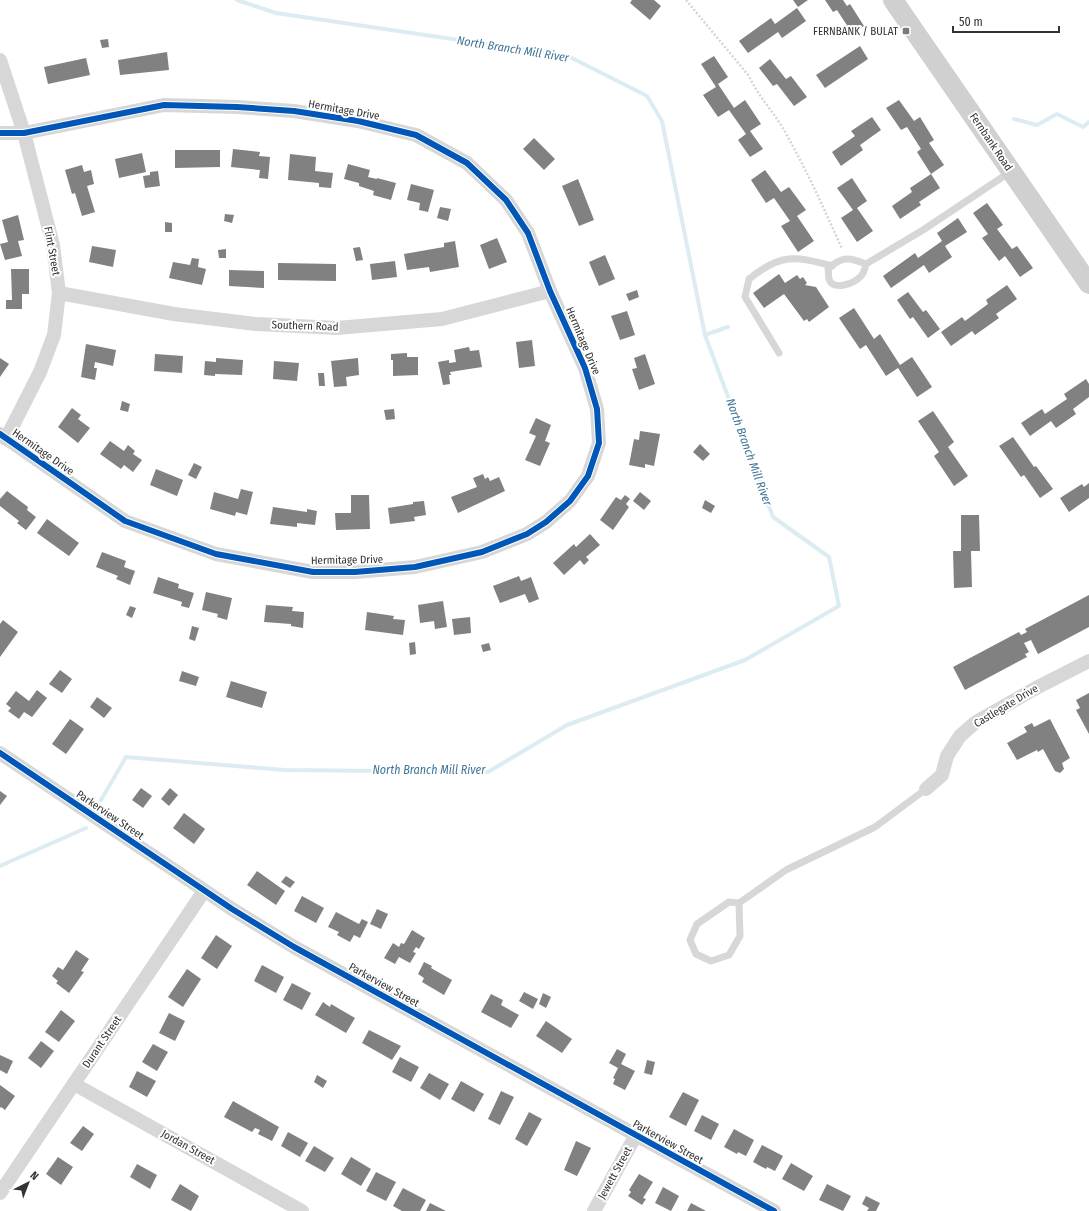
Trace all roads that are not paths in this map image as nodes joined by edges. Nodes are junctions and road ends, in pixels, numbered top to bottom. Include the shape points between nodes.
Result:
1 (893, 0) edge
2 (0, 60) edge
3 (0, 133) edge
4 (24, 133) junction
5 (1011, 172) junction
6 (866, 264) junction
7 (832, 266) junction
8 (1089, 284) edge
9 (550, 291) junction
10 (59, 293) junction
11 (779, 353) dead end
12 (3, 437) edge
13 (1089, 661) edge
14 (0, 753) edge
15 (926, 789) joint
16 (204, 891) junction
17 (738, 903) junction
18 (74, 1084) junction
19 (636, 1136) junction
20 (0, 1193) edge
21 (302, 1211) edge
22 (594, 1211) edge
23 (774, 1211) edge

1 - 5 main road, Fernbank Road
2 - 4 street, Flint Street
3 - 4 street, Hermitage Drive
4 - 9 street, Hermitage Drive via 164,105 294,111 358,121 416,135 467,164 506,200 528,233
4 - 10 street, Flint Street via 53,245
5 - 6 lane
5 - 8 main road, Fernbank Road
6 - 7 lane via 846,258 836,261
6 - 7 lane via 862,275 852,284 841,286 829,280 828,269
7 - 11 lane via 793,257 774,262 749,278 746,300
9 - 10 street, Southern Road via 442,319 337,328 256,324 174,314
9 - 12 street, Hermitage Drive via 585,368 597,409 599,443 588,476 570,501 546,522 527,534 482,552 415,567 355,572 313,572 216,554 125,521
10 - 12 street, Flint Street via 54,335 40,372
13 - 15 street, Castlegate Drive via 976,722 960,736 948,756 942,775
14 - 16 street, Parkerview Street
15 - 17 lane via 875,827 786,870
16 - 18 street, Durant Street
16 - 19 street, Parkerview Street via 294,947
17 - 17 lane via 740,936 729,955 711,961 696,954 690,940 697,924 729,902
18 - 20 street, Durant Street
18 - 21 street, Jordan Street
19 - 22 street, Jewett Street
19 - 23 street, Parkerview Street

